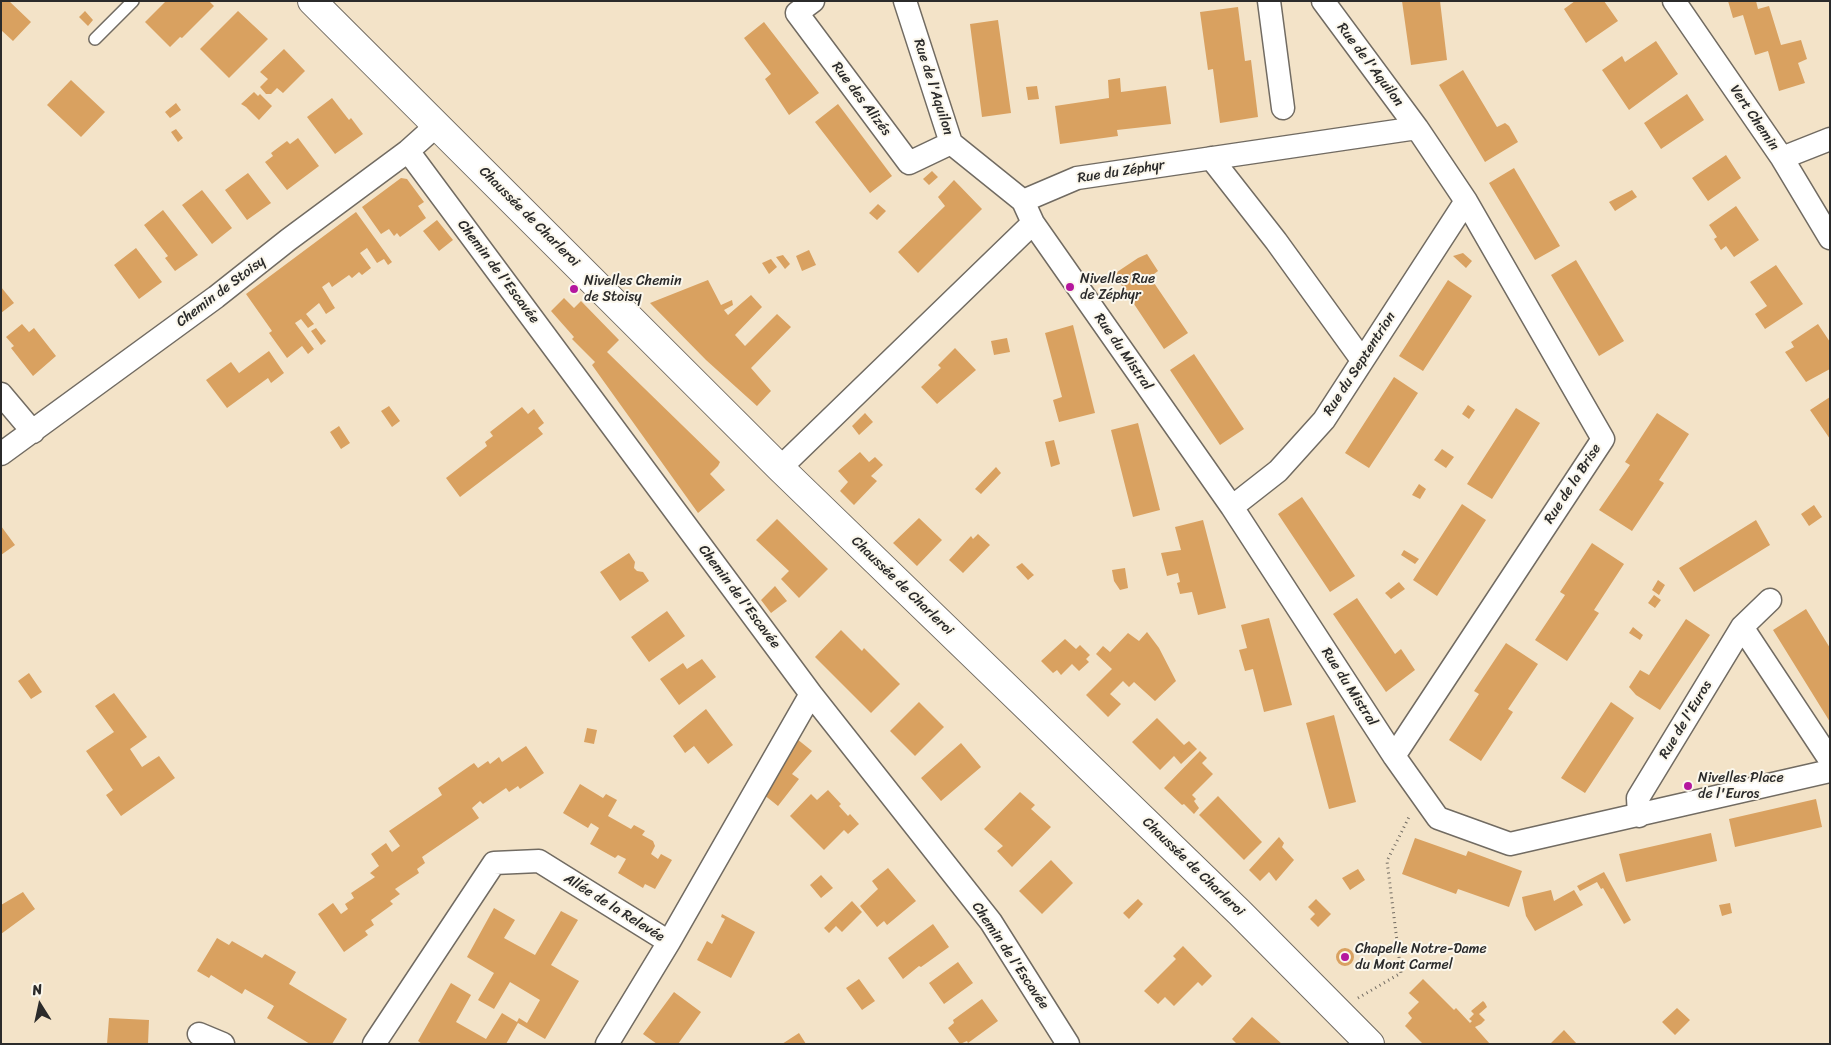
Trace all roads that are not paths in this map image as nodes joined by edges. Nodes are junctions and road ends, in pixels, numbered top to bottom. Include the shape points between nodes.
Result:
1 (133, 1) edge
2 (312, 1) edge
3 (813, 1) edge
4 (905, 1) edge
5 (1269, 1) edge
6 (1323, 1) edge
7 (1674, 1) edge
8 (95, 39) dead end
9 (1283, 108) dead end
10 (437, 125) junction
11 (1417, 128) junction
12 (1830, 139) edge
13 (951, 143) junction
14 (408, 151) junction
15 (1210, 158) junction
16 (1782, 158) junction
17 (1023, 201) junction
18 (1466, 201) junction
19 (1033, 223) junction
20 (1830, 238) edge
21 (1362, 360) junction
22 (1, 394) edge
23 (32, 432) junction
24 (1, 454) edge
25 (780, 468) junction
26 (1232, 507) junction
27 (1770, 600) dead end
28 (1742, 627) junction
29 (811, 694) junction
30 (1394, 756) junction
31 (1830, 760) edge
32 (1830, 772) edge
33 (1639, 816) junction
34 (669, 942) junction
35 (199, 1034) dead end
36 (223, 1044) edge
37 (374, 1044) edge
38 (607, 1044) edge
39 (1068, 1044) edge
40 (1370, 1044) edge

1 - 8 lane
2 - 10 main road, Chaussée de Charleroi
3 - 13 street, Rue des Alizés via 797,13 909,163
4 - 13 street, Rue de l'Aquilon
5 - 9 street
6 - 11 street, Rue de l'Aquilon
7 - 16 street, Vert Chemin
10 - 14 street, Chemin de Stoisy
10 - 25 main road, Chaussée de Charleroi
11 - 15 street, Rue du Zéphyr
11 - 18 street, Rue de la Brise
12 - 16 street
13 - 17 street, Rue de l'Aquilon
14 - 23 street, Chemin de Stoisy
14 - 29 street, Chemin de l'Escavée
15 - 17 street, Rue du Zéphyr via 1077,178
15 - 21 street via 1276,241
16 - 20 street, Vert Chemin
17 - 19 street
18 - 21 street, Rue du Septentrion
18 - 30 street, Rue de la Brise via 1603,439
19 - 25 street
19 - 26 street, Rue du Mistral
21 - 26 street, Rue du Septentrion via 1324,420 1278,471
22 - 23 street
23 - 24 street, Chemin de Stoisy
25 - 40 main road, Chaussée de Charleroi via 1226,899
26 - 30 street, Rue du Mistral
27 - 28 street, Rue de l'Euros
28 - 31 street
28 - 33 street, Rue de l'Euros via 1638,798
29 - 34 street, Allée de la Relevée
29 - 39 street, Chemin de l'Escavée via 991,922
30 - 33 street, Rue du Mistral via 1438,818 1510,844
32 - 33 street, Rue du Mistral
34 - 37 street, Allée de la Relevée via 539,861 494,862
34 - 38 street
35 - 36 street

